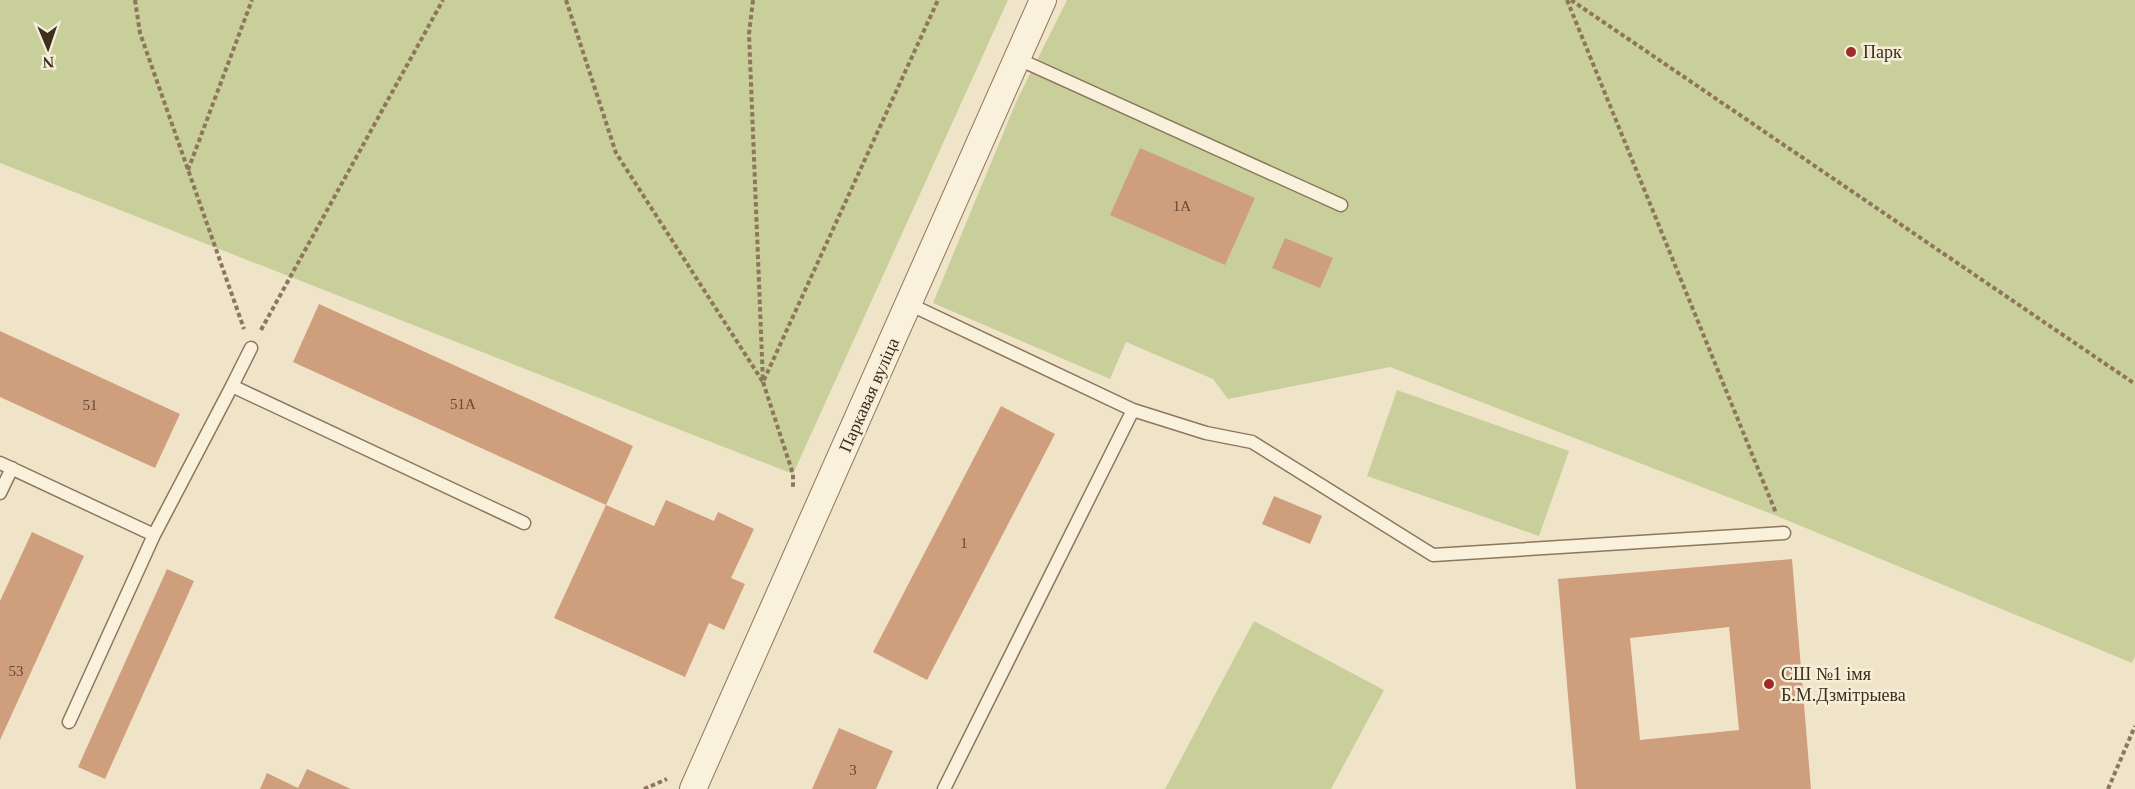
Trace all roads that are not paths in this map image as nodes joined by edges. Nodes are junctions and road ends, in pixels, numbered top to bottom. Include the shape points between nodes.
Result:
1 (1043, 0) edge
2 (1016, 58) junction
3 (1341, 205) dead end
4 (909, 304) junction
5 (251, 348) road end
6 (232, 386) junction
7 (1133, 410) junction
8 (6, 465) edge
9 (0, 493) edge
10 (524, 523) dead end
11 (1784, 533) road end
12 (154, 534) junction
13 (69, 722) dead end
14 (682, 783) edge
15 (944, 789) edge

1 - 2 street, Паркавая вуліца
2 - 3 lane
2 - 4 street, Паркавая вуліца
4 - 7 lane
4 - 14 street, Паркавая вуліца
5 - 6 lane
6 - 10 lane
6 - 12 lane
7 - 11 lane via 1206,433 1252,442 1433,555
7 - 15 lane
8 - 9 lane
8 - 12 lane
12 - 13 lane

